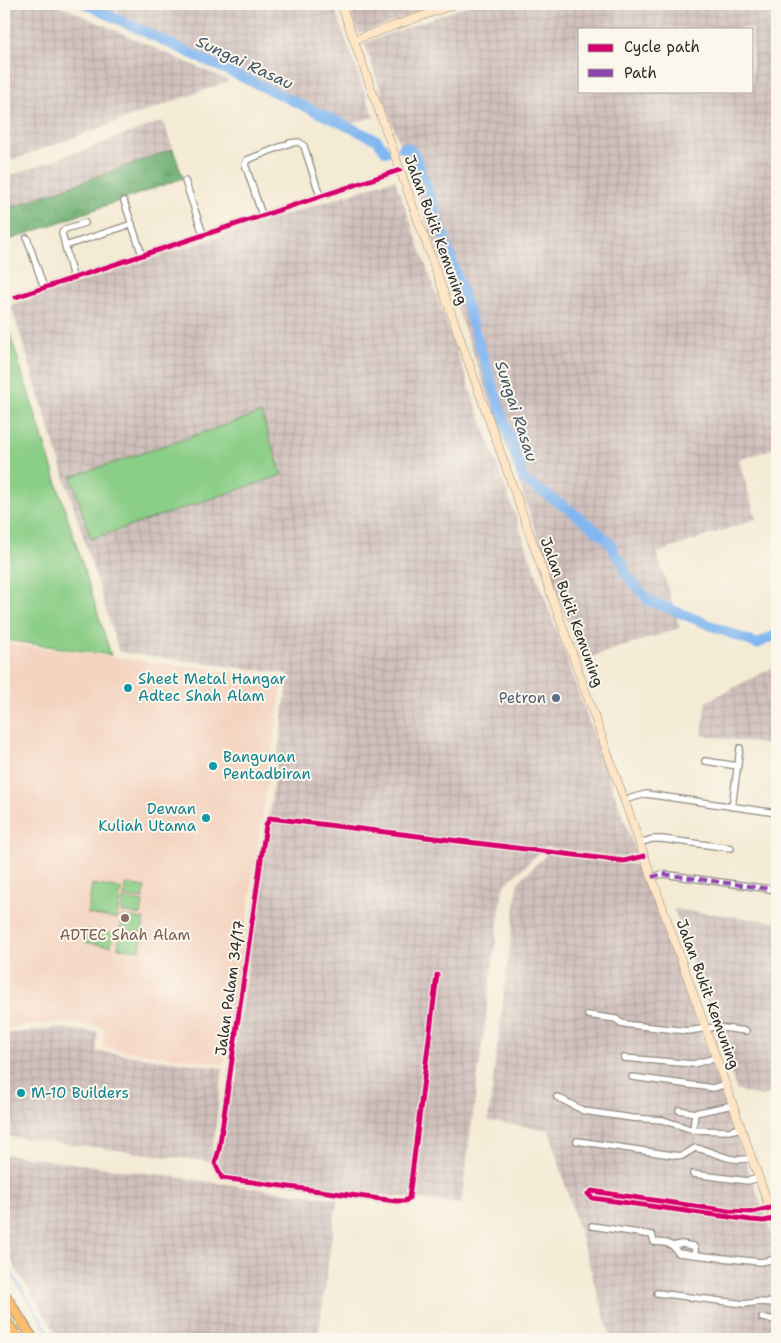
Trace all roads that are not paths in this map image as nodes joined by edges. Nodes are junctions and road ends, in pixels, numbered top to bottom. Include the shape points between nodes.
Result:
1 (341, 4) edge
2 (456, 4) edge
3 (354, 40) junction
4 (400, 170) junction
5 (185, 181) dead end
6 (320, 196) junction
7 (124, 201) dead end
8 (262, 215) junction
9 (85, 223) dead end
10 (132, 224) junction
11 (203, 234) junction
12 (27, 238) dead end
13 (65, 246) junction
14 (142, 255) junction
15 (73, 278) junction
16 (44, 288) junction
17 (16, 297) dead end
18 (740, 748) dead end
19 (705, 762) dead end
20 (738, 766) junction
21 (624, 800) junction
22 (732, 807) junction
23 (777, 814) edge
24 (640, 843) junction
25 (731, 848) dead end
26 (644, 856) junction
27 (652, 877) junction
28 (777, 890) edge
29 (437, 975) dead end
30 (588, 1015) dead end
31 (706, 1028) junction
32 (746, 1031) dead end
33 (624, 1058) dead end
34 (716, 1058) junction
35 (632, 1077) dead end
36 (726, 1084) junction
37 (557, 1097) dead end
38 (733, 1105) junction
39 (679, 1110) dead end
40 (695, 1113) junction
41 (741, 1128) junction
42 (693, 1130) junction
43 (576, 1141) dead end
44 (752, 1158) junction
45 (693, 1174) dead end
46 (759, 1178) junction
47 (626, 1199) junction
48 (770, 1208) junction
49 (773, 1218) junction
50 (592, 1226) dead end
51 (777, 1229) edge
52 (673, 1246) junction
53 (695, 1255) junction
54 (777, 1259) edge
55 (4, 1293) edge
56 (657, 1293) dead end
57 (777, 1303) edge
58 (4, 1317) edge
59 (762, 1318) dead end
60 (777, 1320) edge
61 (18, 1339) edge
62 (33, 1339) edge

1 - 3 main road, Jalan Bukit Kemuning
2 - 3 main road
3 - 4 main road, Jalan Bukit Kemuning
4 - 6 street
4 - 21 main road, Jalan Bukit Kemuning
5 - 11 street
6 - 8 street
6 - 8 street via 302,143 290,143 245,164
7 - 10 street
8 - 11 street
9 - 13 street via 62,231
10 - 13 street
10 - 14 street
11 - 14 street
12 - 16 street
13 - 15 street
14 - 15 street
15 - 16 street
16 - 17 street
18 - 20 street
19 - 20 street
20 - 22 street
21 - 22 street via 646,794
21 - 24 main road, Jalan Bukit Kemuning
22 - 23 street
24 - 25 street via 662,839
24 - 26 main road, Jalan Bukit Kemuning
26 - 27 main road, Jalan Bukit Kemuning
26 - 29 street, Jalan Palam 34/17 via 624,861 270,818 266,825 215,1162 222,1178 405,1201 409,1198
27 - 28 street via 663,874
27 - 31 main road, Jalan Bukit Kemuning
30 - 31 street via 631,1025 688,1031
31 - 32 street
31 - 34 main road, Jalan Bukit Kemuning
33 - 34 street via 692,1064
34 - 36 main road, Jalan Bukit Kemuning
35 - 36 street via 713,1088
36 - 38 main road, Jalan Bukit Kemuning
37 - 42 street via 584,1111 663,1120
38 - 40 street
38 - 41 main road, Jalan Bukit Kemuning
39 - 40 street
40 - 42 street
41 - 42 street
41 - 44 main road, Jalan Bukit Kemuning
43 - 44 street via 682,1156 695,1148 741,1161
44 - 46 main road, Jalan Bukit Kemuning
45 - 46 street via 748,1181
46 - 48 main road, Jalan Bukit Kemuning
47 - 47 street via 592,1198 588,1194 592,1191
47 - 48 street via 728,1211 752,1212
47 - 49 street via 758,1222
48 - 49 main road, Jalan Bukit Kemuning
49 - 51 main road, Jalan Bukit Kemuning
50 - 52 street via 652,1235 654,1242
52 - 53 street via 678,1253
52 - 53 street via 693,1246
53 - 54 street via 760,1262
55 - 62 main road
56 - 57 street via 744,1304
58 - 61 main road
59 - 60 street

